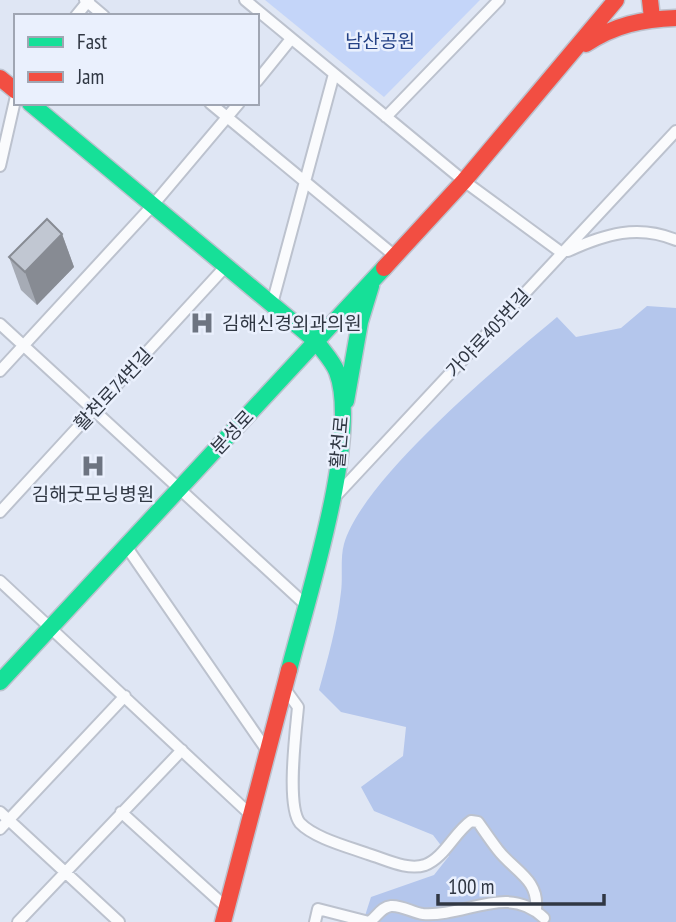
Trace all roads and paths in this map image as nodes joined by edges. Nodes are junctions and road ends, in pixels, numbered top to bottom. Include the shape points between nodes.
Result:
1 (244, 0) edge
2 (499, 0) edge
3 (616, 0) edge
4 (650, 0) edge
5 (87, 1) edge
6 (102, 14) edge
7 (652, 18) junction
8 (676, 18) edge
9 (291, 38) junction
10 (573, 54) junction
11 (334, 74) junction
12 (0, 78) edge
13 (259, 78) edge
14 (14, 92) edge
15 (14, 103) edge
16 (32, 105) edge
17 (212, 105) edge
18 (238, 105) edge
19 (386, 117) junction
20 (228, 118) junction
21 (676, 131) edge
22 (0, 166) edge
23 (464, 181) junction
24 (305, 182) junction
25 (153, 205) junction
26 (676, 240) edge
27 (562, 253) junction
28 (395, 256) junction
29 (226, 266) junction
30 (373, 279) junction
31 (272, 304) junction
32 (0, 324) edge
33 (316, 341) junction
34 (23, 346) junction
35 (0, 372) edge
36 (94, 410) junction
37 (343, 417) junction
38 (180, 488) junction
39 (333, 499) junction
40 (0, 512) edge
41 (126, 546) junction
42 (0, 581) edge
43 (307, 606) junction
44 (51, 627) junction
45 (0, 682) edge
46 (285, 689) junction
47 (125, 696) junction
48 (182, 750) junction
49 (268, 752) junction
50 (121, 812) junction
51 (4, 816) edge
52 (251, 816) junction
53 (0, 829) edge
54 (65, 872) junction
55 (225, 915) edge
56 (18, 922) edge
57 (119, 922) edge
58 (314, 922) edge

1 - 9 street
2 - 19 street
3 - 10 street, 분성로
4 - 7 street
5 - 6 street
7 - 8 street
7 - 10 street via 599,34
9 - 11 street
9 - 13 street
10 - 23 street, 분성로
11 - 19 street
11 - 24 street
12 - 14 street
15 - 22 street
16 - 25 street, 활천로
17 - 20 street
18 - 20 street
19 - 23 street
20 - 24 street
20 - 25 street
21 - 27 street
23 - 27 street
23 - 28 street, 분성로
24 - 28 street
24 - 31 street
25 - 29 street, 활천로
25 - 34 street
26 - 27 street, 가야로405번길 via 630,230
27 - 39 street, 가야로405번길
28 - 30 street, 분성로
29 - 31 street, 활천로
29 - 36 street, 활천로74번길
30 - 33 street, 분성로
30 - 37 street via 360,322
31 - 33 street, 활천로
32 - 34 street
33 - 37 street, 활천로 via 337,372
33 - 38 street, 분성로
34 - 35 street
34 - 36 street
36 - 38 street
36 - 40 street, 활천로74번길
37 - 39 street, 활천로
38 - 41 street, 분성로
38 - 43 street
39 - 43 street, 활천로
41 - 44 street, 분성로
41 - 49 street
42 - 44 street
43 - 46 street, 활천로
44 - 45 street, 분성로
44 - 47 street
46 - 49 street, 활천로
46 - 58 street via 298,707 292,784 296,815 302,824 359,851 410,867 425,865 458,830 471,821 478,822 497,849 531,882 540,913 510,901 494,901 424,914 391,906 369,922 318,909
47 - 48 street
47 - 51 street
48 - 50 street
48 - 52 street
49 - 52 street, 활천로
50 - 54 street
50 - 55 street, 활천로
51 - 53 street
51 - 54 street
52 - 55 street, 활천로
54 - 56 street
54 - 57 street

